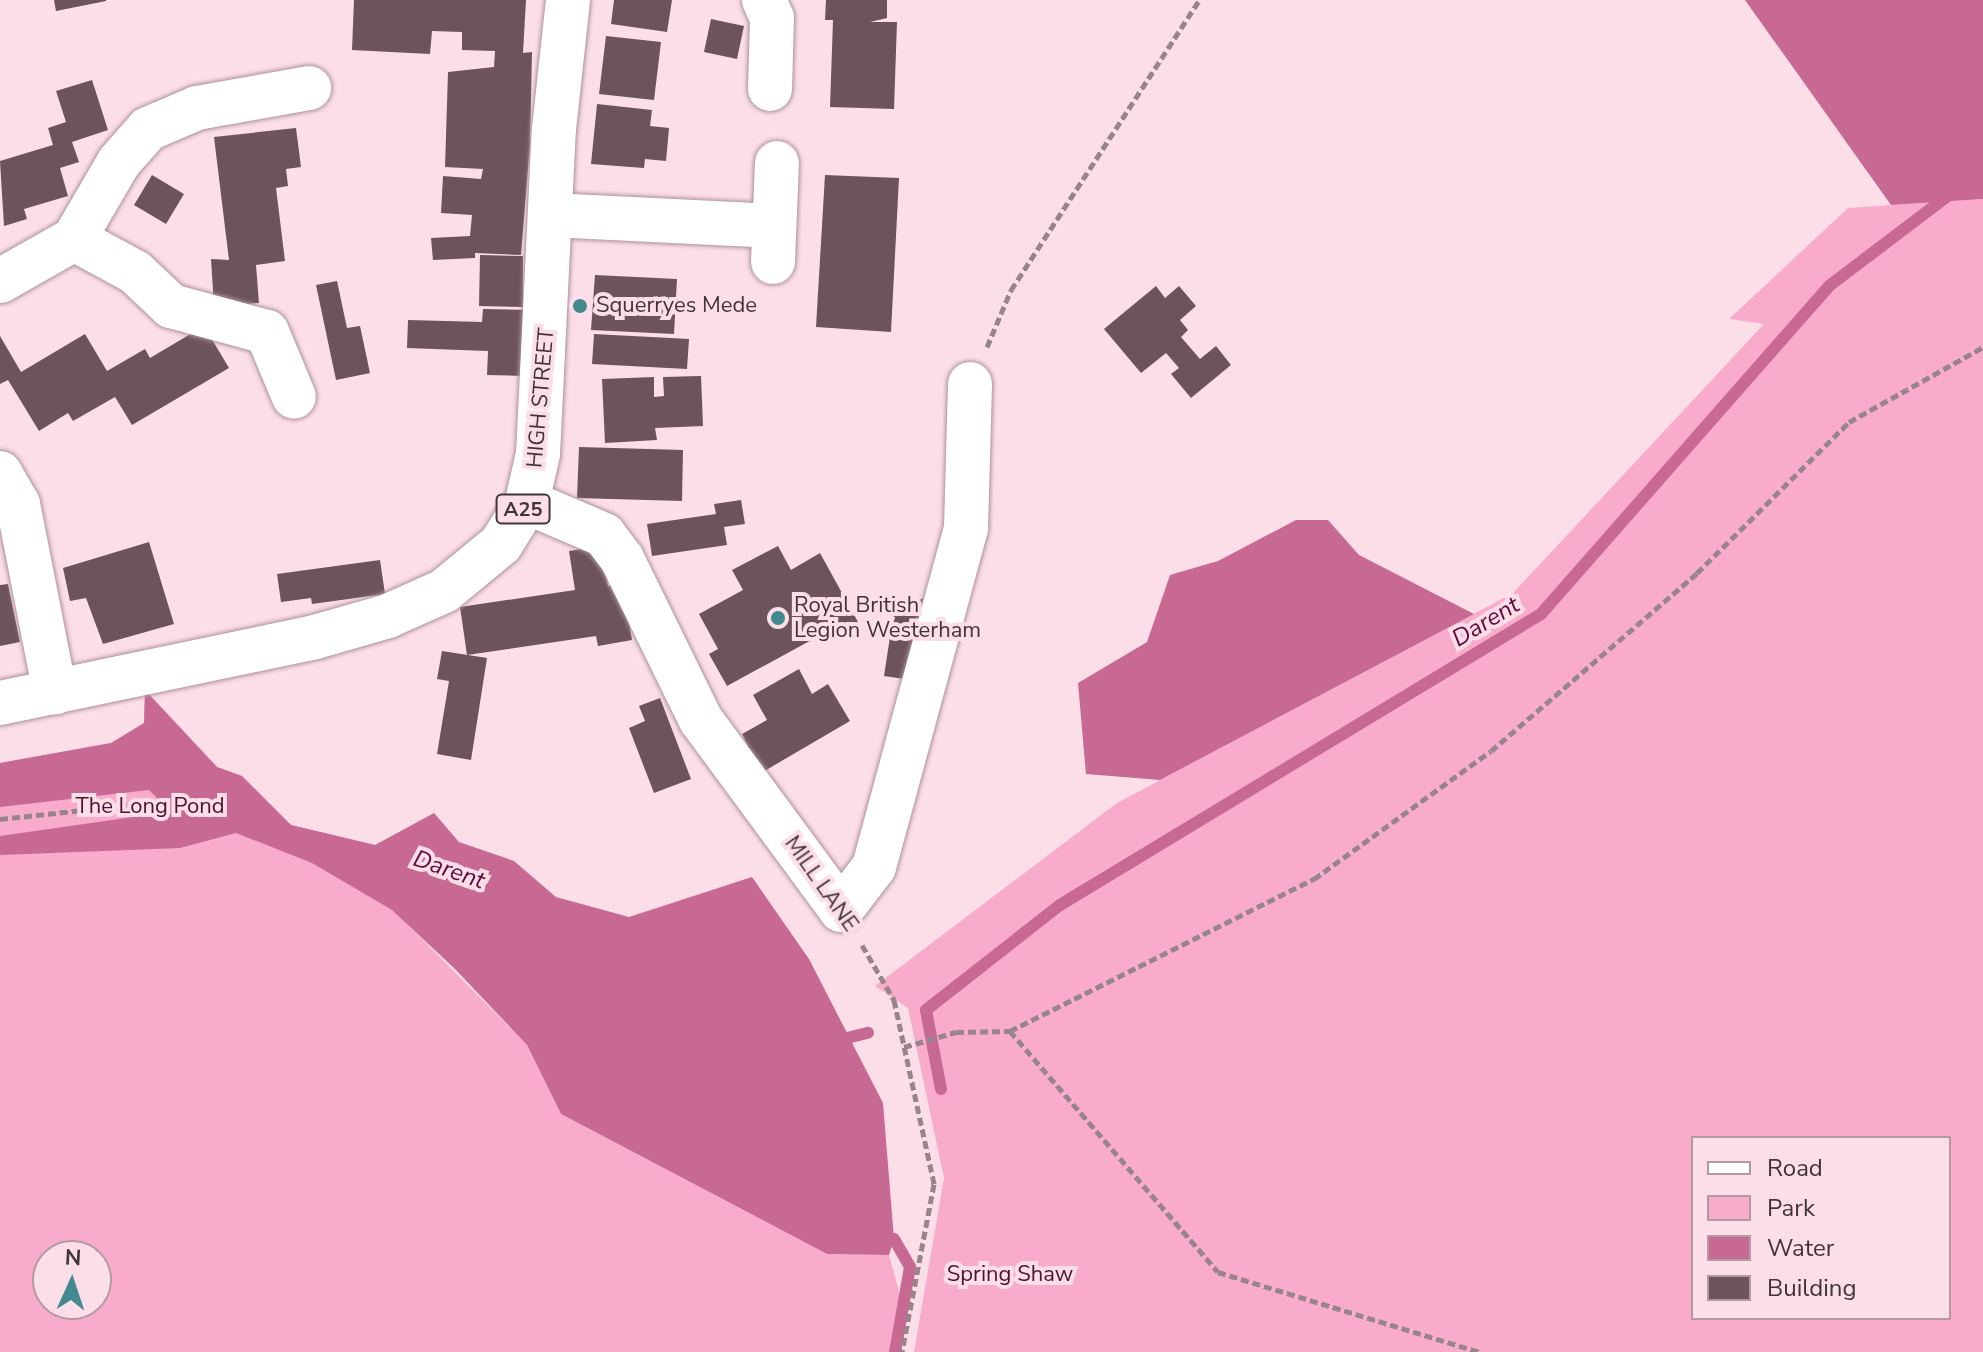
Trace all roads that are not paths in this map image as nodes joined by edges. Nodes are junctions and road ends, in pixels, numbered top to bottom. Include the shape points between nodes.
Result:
1 (568, 0) edge
2 (764, 0) edge
3 (309, 88) dead end
4 (770, 89) dead end
5 (777, 163) dead end
6 (552, 215) junction
7 (74, 239) junction
8 (0, 281) edge
9 (970, 384) road end
10 (294, 397) dead end
11 (0, 473) edge
12 (527, 502) junction
13 (55, 692) junction
14 (0, 703) edge

1 - 6 street, HIGH STREET / A25
2 - 4 street via 772,18
3 - 7 street via 197,108 148,129 119,162
5 - 6 street via 773,244
6 - 12 street, HIGH STREET / A25 via 538,454
7 - 8 street
7 - 10 street via 135,272 171,306 267,332
9 - 12 street, MILL LANE via 966,528 874,867 841,910 701,720 622,559 604,535
11 - 13 street via 18,504
12 - 13 street, HIGH STREET / A25 via 501,544 478,566 444,591 388,616 315,637
13 - 14 street, HIGH STREET / A25

